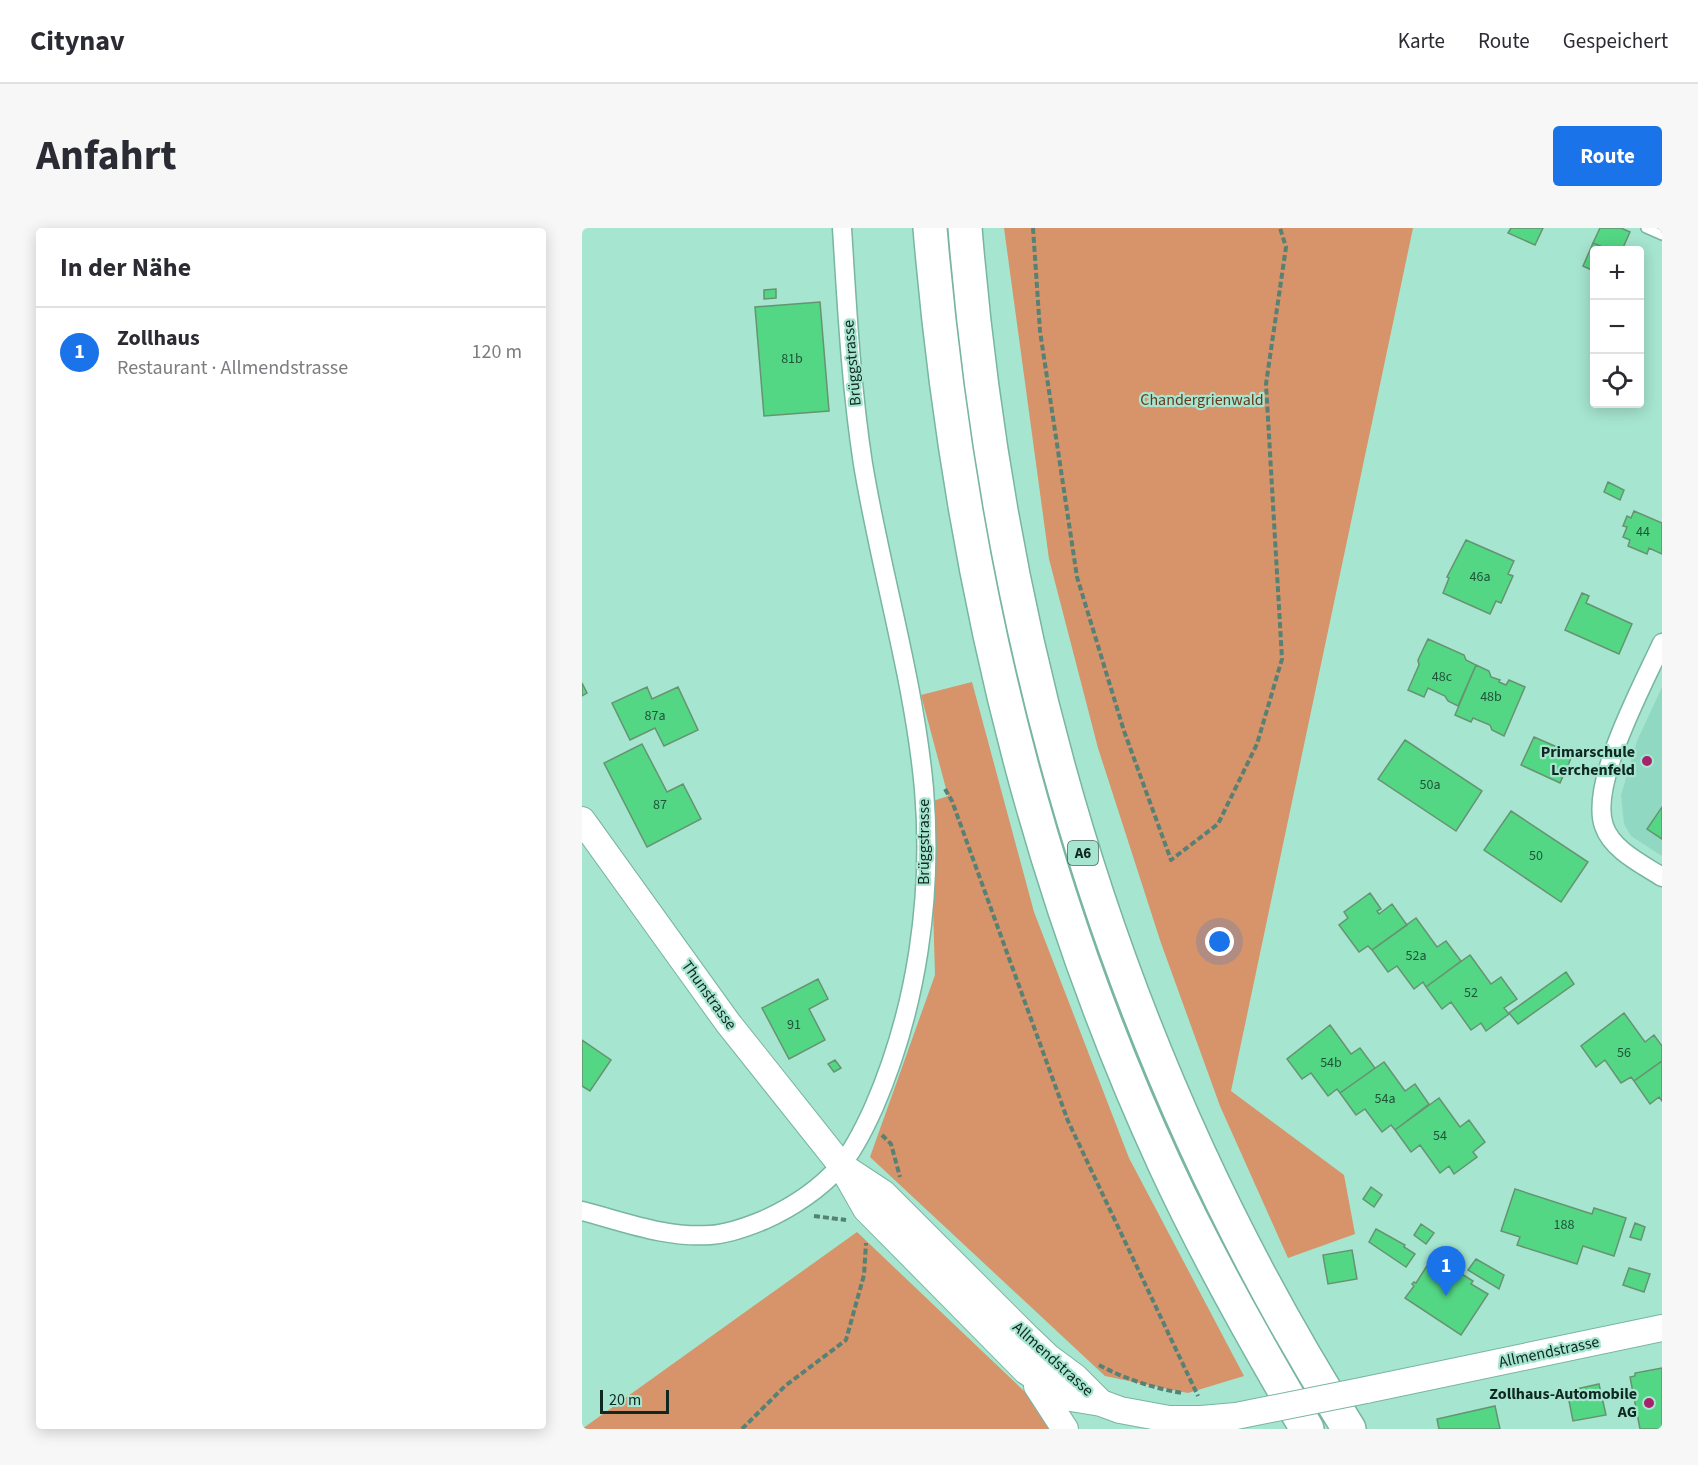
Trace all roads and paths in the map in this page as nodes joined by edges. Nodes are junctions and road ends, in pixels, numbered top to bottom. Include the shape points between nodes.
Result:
1 (842, 228) edge
2 (930, 228) edge
3 (965, 228) edge
4 (1033, 228) edge
5 (1280, 228) edge
6 (1646, 228) edge
7 (1662, 235) edge
8 (1662, 643) edge
9 (941, 780) dead end
10 (582, 820) edge
11 (1662, 877) edge
12 (867, 1121) junction
13 (841, 1166) junction
14 (905, 1184) dead end
15 (799, 1200) junction
16 (582, 1211) edge
17 (860, 1215) junction
18 (1662, 1328) edge
19 (1094, 1363) dead end
20 (1026, 1371) junction
21 (1112, 1418) edge
22 (1193, 1424) edge
23 (742, 1429) edge
24 (1065, 1429) edge
25 (1307, 1429) edge
26 (1349, 1429) edge

1 - 12 street, Brüggstrasse via 858,431 919,744 927,856 922,925 910,990 891,1065
2 - 25 highway, A6 via 947,394 978,578 1005,703 1055,880 1102,1015 1165,1165 1223,1282
3 - 26 highway, A6 via 983,400 1012,573 1053,752 1088,870 1134,1002 1197,1151 1253,1265
4 - 5 path via 1040,331 1077,577 1124,731 1172,860 1218,824 1257,744 1282,659 1266,384 1286,247
6 - 7 lane
8 - 11 street via 1620,737 1600,806 1604,827 1613,841
9 - 19 path via 1068,1121 1198,1395 1154,1388
10 - 13 main road, Thunstrasse via 728,1023
12 - 13 street, Brüggstrasse
12 - 14 path via 891,1144
13 - 15 street, Brüggstrasse
13 - 17 main road, Allmendstrasse
13 - 21 main road, Allmendstrasse via 883,1193 1026,1336 1075,1377
15 - 16 street, Brüggstrasse via 743,1228 712,1235 647,1230
15 - 17 path via 814,1216
17 - 20 main road, Allmendstrasse
17 - 23 path via 866,1239 864,1275 846,1340 785,1386
18 - 22 main road, Allmendstrasse, bridge
20 - 21 main road via 1065,1397
20 - 24 main road
21 - 22 main road, Allmendstrasse via 1169,1419

